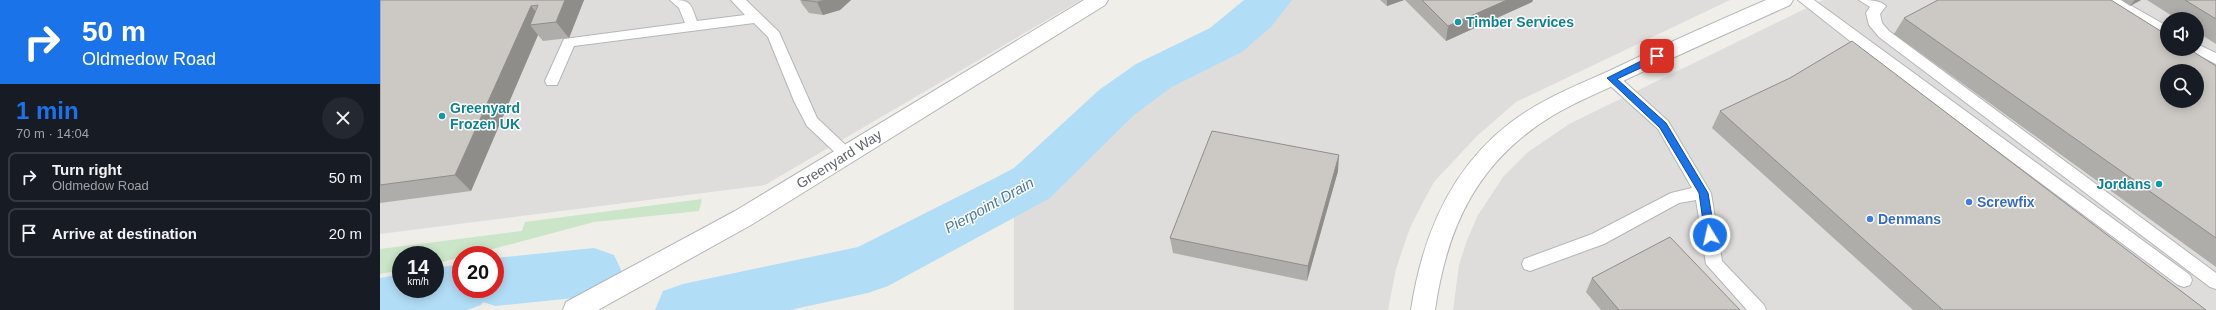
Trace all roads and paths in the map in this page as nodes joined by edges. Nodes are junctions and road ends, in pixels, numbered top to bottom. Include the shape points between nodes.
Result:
1 (677, 0) edge
2 (738, 0) edge
3 (1098, 0) edge
4 (1783, 0) edge
5 (1805, 0) edge
6 (2111, 0) edge
7 (1872, 3) edge
8 (757, 18) junction
9 (694, 26) junction
10 (2160, 28) edge
11 (2204, 53) edge
12 (2216, 59) edge
13 (1611, 78) junction
14 (552, 81) dead end
15 (847, 155) junction
16 (1703, 193) junction
17 (1530, 264) dead end
18 (2184, 280) dead end
19 (2216, 282) edge
20 (575, 310) edge
21 (1423, 310) edge
22 (1758, 310) edge

1 - 9 lane via 685,6
2 - 8 lane
3 - 15 street, Greenyard Way
4 - 13 street
5 - 18 lane
6 - 10 lane
7 - 19 lane via 1876,25 1884,34
8 - 9 lane
8 - 15 lane via 774,34 812,122
9 - 14 lane via 569,42
11 - 12 lane
13 - 16 lane via 1663,126
13 - 21 street via 1543,111 1489,157 1460,192 1443,223 1433,250 1425,282
15 - 20 street, Greenyard Way via 743,218
16 - 17 lane via 1676,197 1598,238
16 - 22 lane via 1714,264

